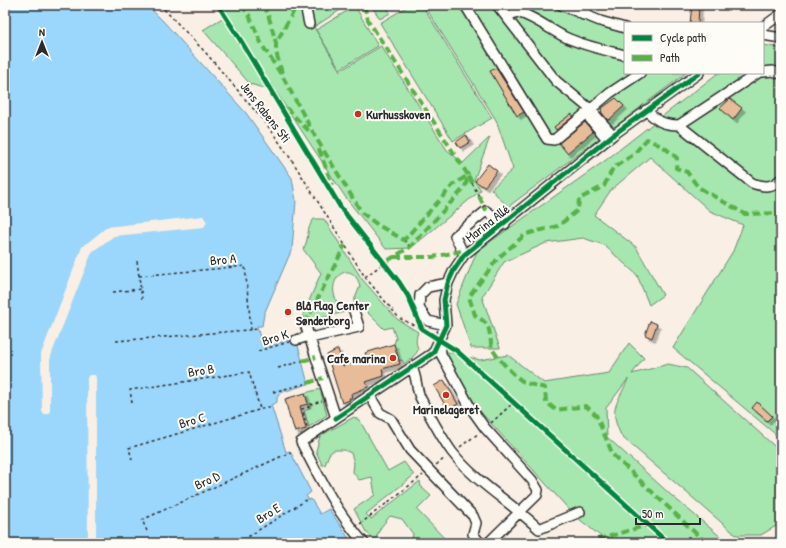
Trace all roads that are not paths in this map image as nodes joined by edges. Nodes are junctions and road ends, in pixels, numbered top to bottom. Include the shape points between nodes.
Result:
1 (305, 5) edge
2 (465, 5) edge
3 (497, 5) edge
4 (561, 5) edge
5 (588, 5) edge
6 (781, 14) edge
7 (583, 15) junction
8 (507, 17) junction
9 (309, 24) dead end
10 (764, 26) edge
11 (624, 28) edge
12 (764, 34) edge
13 (779, 37) edge
14 (624, 55) edge
15 (764, 72) edge
16 (638, 74) edge
17 (698, 74) edge
18 (756, 74) edge
19 (781, 74) edge
20 (646, 110) junction
21 (587, 111) junction
22 (679, 125) junction
23 (610, 137) junction
24 (781, 179) edge
25 (504, 224) junction
26 (464, 255) junction
27 (448, 284) junction
28 (354, 311) dead end
29 (305, 324) dead end
30 (446, 325) junction
31 (310, 337) junction
32 (296, 340) road end
33 (440, 341) junction
34 (412, 368) junction
35 (370, 396) junction
36 (336, 418) junction
37 (522, 512) junction
38 (580, 512) dead end
39 (364, 543) edge
40 (480, 543) edge
41 (488, 543) edge

1 - 9 street
2 - 21 street via 547,139 554,140
3 - 8 street
4 - 7 street
5 - 7 street
6 - 10 street
7 - 11 street
8 - 14 street via 516,12 524,13 567,38
8 - 21 street via 556,81
12 - 13 street
15 - 19 street
16 - 21 street
17 - 20 street, Marina Allé
18 - 22 street
20 - 22 street via 658,122
20 - 23 street, Marina Allé
21 - 23 street
22 - 24 street via 752,183 764,187 776,184
23 - 25 street, Marina Allé
25 - 26 street, Marina Allé
25 - 26 street via 486,211 455,236
26 - 27 street, Marina Allé
27 - 30 street, Marina Allé via 444,300
27 - 30 street via 428,287 420,295 419,302 419,308 428,321
28 - 31 street via 359,327
29 - 31 street
30 - 33 street, Marina Allé
31 - 32 street
31 - 36 street
33 - 34 street, Marina Allé via 433,353
33 - 37 street via 440,354 470,407 538,490 537,496
34 - 35 street, Marina Allé
34 - 37 street via 419,396 452,452 482,482
35 - 36 street, Marina Allé
35 - 40 street via 380,413 391,418 410,450 473,516 476,523 473,534
36 - 39 street, Marina Allé via 301,442 325,488 352,530
37 - 38 street via 539,529
37 - 41 street

